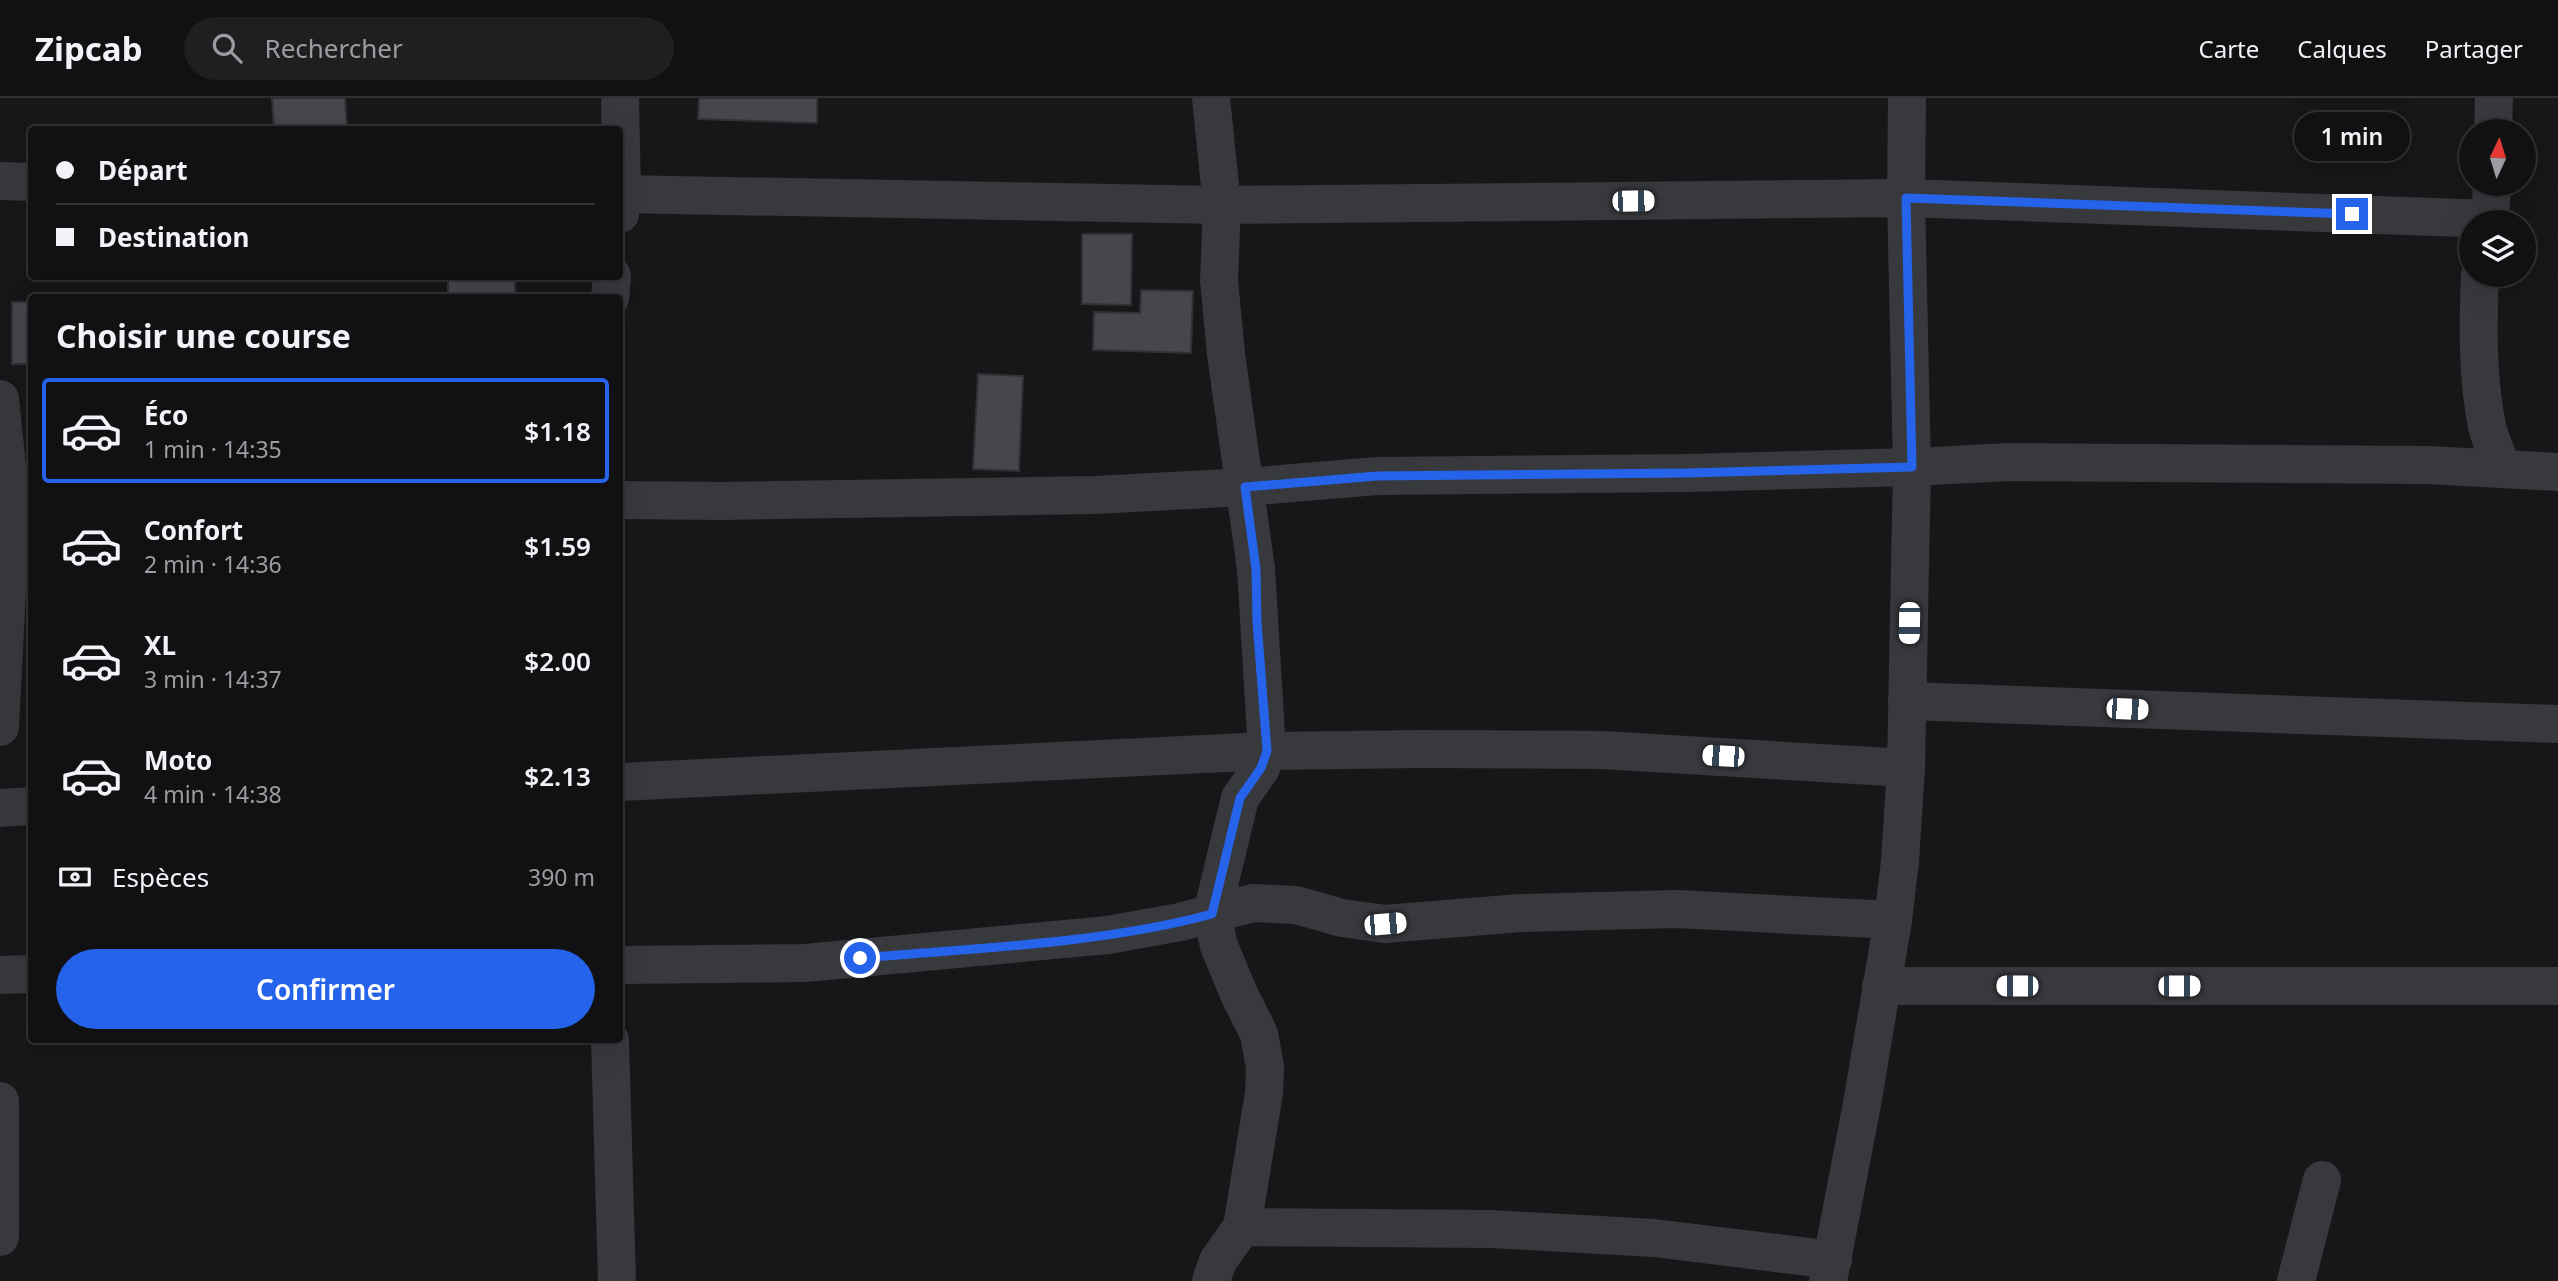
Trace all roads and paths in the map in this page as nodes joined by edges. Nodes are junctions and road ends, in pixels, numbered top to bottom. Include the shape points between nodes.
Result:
1 (620, 98) edge
2 (1211, 98) edge
3 (1907, 98) edge
4 (2494, 98) edge
5 (2493, 119) edge
6 (620, 126) edge
7 (0, 181) edge
8 (28, 182) edge
9 (1906, 198) junction
10 (623, 201) edge
11 (1222, 205) junction
12 (2491, 208) edge
13 (2479, 287) edge
14 (0, 399) edge
15 (1912, 467) junction
16 (2502, 467) junction
17 (2558, 472) edge
18 (13, 486) edge
19 (1245, 487) junction
20 (623, 500) edge
21 (1907, 701) junction
22 (2558, 724) edge
23 (0, 727) edge
24 (1267, 751) junction
25 (1906, 768) junction
26 (623, 782) edge
27 (28, 806) edge
28 (0, 808) edge
29 (1212, 914) junction
30 (1893, 920) junction
31 (623, 965) edge
32 (28, 974) edge
33 (0, 975) edge
34 (1881, 986) junction
35 (2558, 986) edge
36 (610, 1043) edge
37 (0, 1101) edge
38 (2322, 1180) dead end
39 (1242, 1227) junction
40 (0, 1237) edge
41 (1830, 1271) edge
42 (617, 1281) edge
43 (1211, 1281) edge
44 (2296, 1281) edge

1 - 6 street
2 - 11 street
3 - 9 street
4 - 5 street
7 - 8 street
9 - 11 street
9 - 12 street
9 - 15 street
10 - 11 street
11 - 19 street via 1219,280
13 - 16 street via 2481,386 2487,429
14 - 18 street
15 - 16 street via 2010,462
15 - 19 street via 1377,476
15 - 21 street
16 - 17 street
18 - 23 street
19 - 20 street via 1096,495
19 - 24 street via 1256,569
21 - 22 street
21 - 25 street
24 - 25 street via 1602,750
24 - 26 street
24 - 29 street via 1240,798
25 - 30 street
27 - 28 street
29 - 30 street via 1253,903 1296,905 1385,924 1520,913 1676,909
29 - 31 street via 1108,935 806,963
29 - 39 street via 1219,946 1259,1034 1265,1067
30 - 34 street
32 - 33 street
34 - 35 street
34 - 41 street
36 - 42 street
37 - 40 street
38 - 44 street
39 - 41 street via 1491,1230 1654,1238
39 - 43 street via 1218,1261

